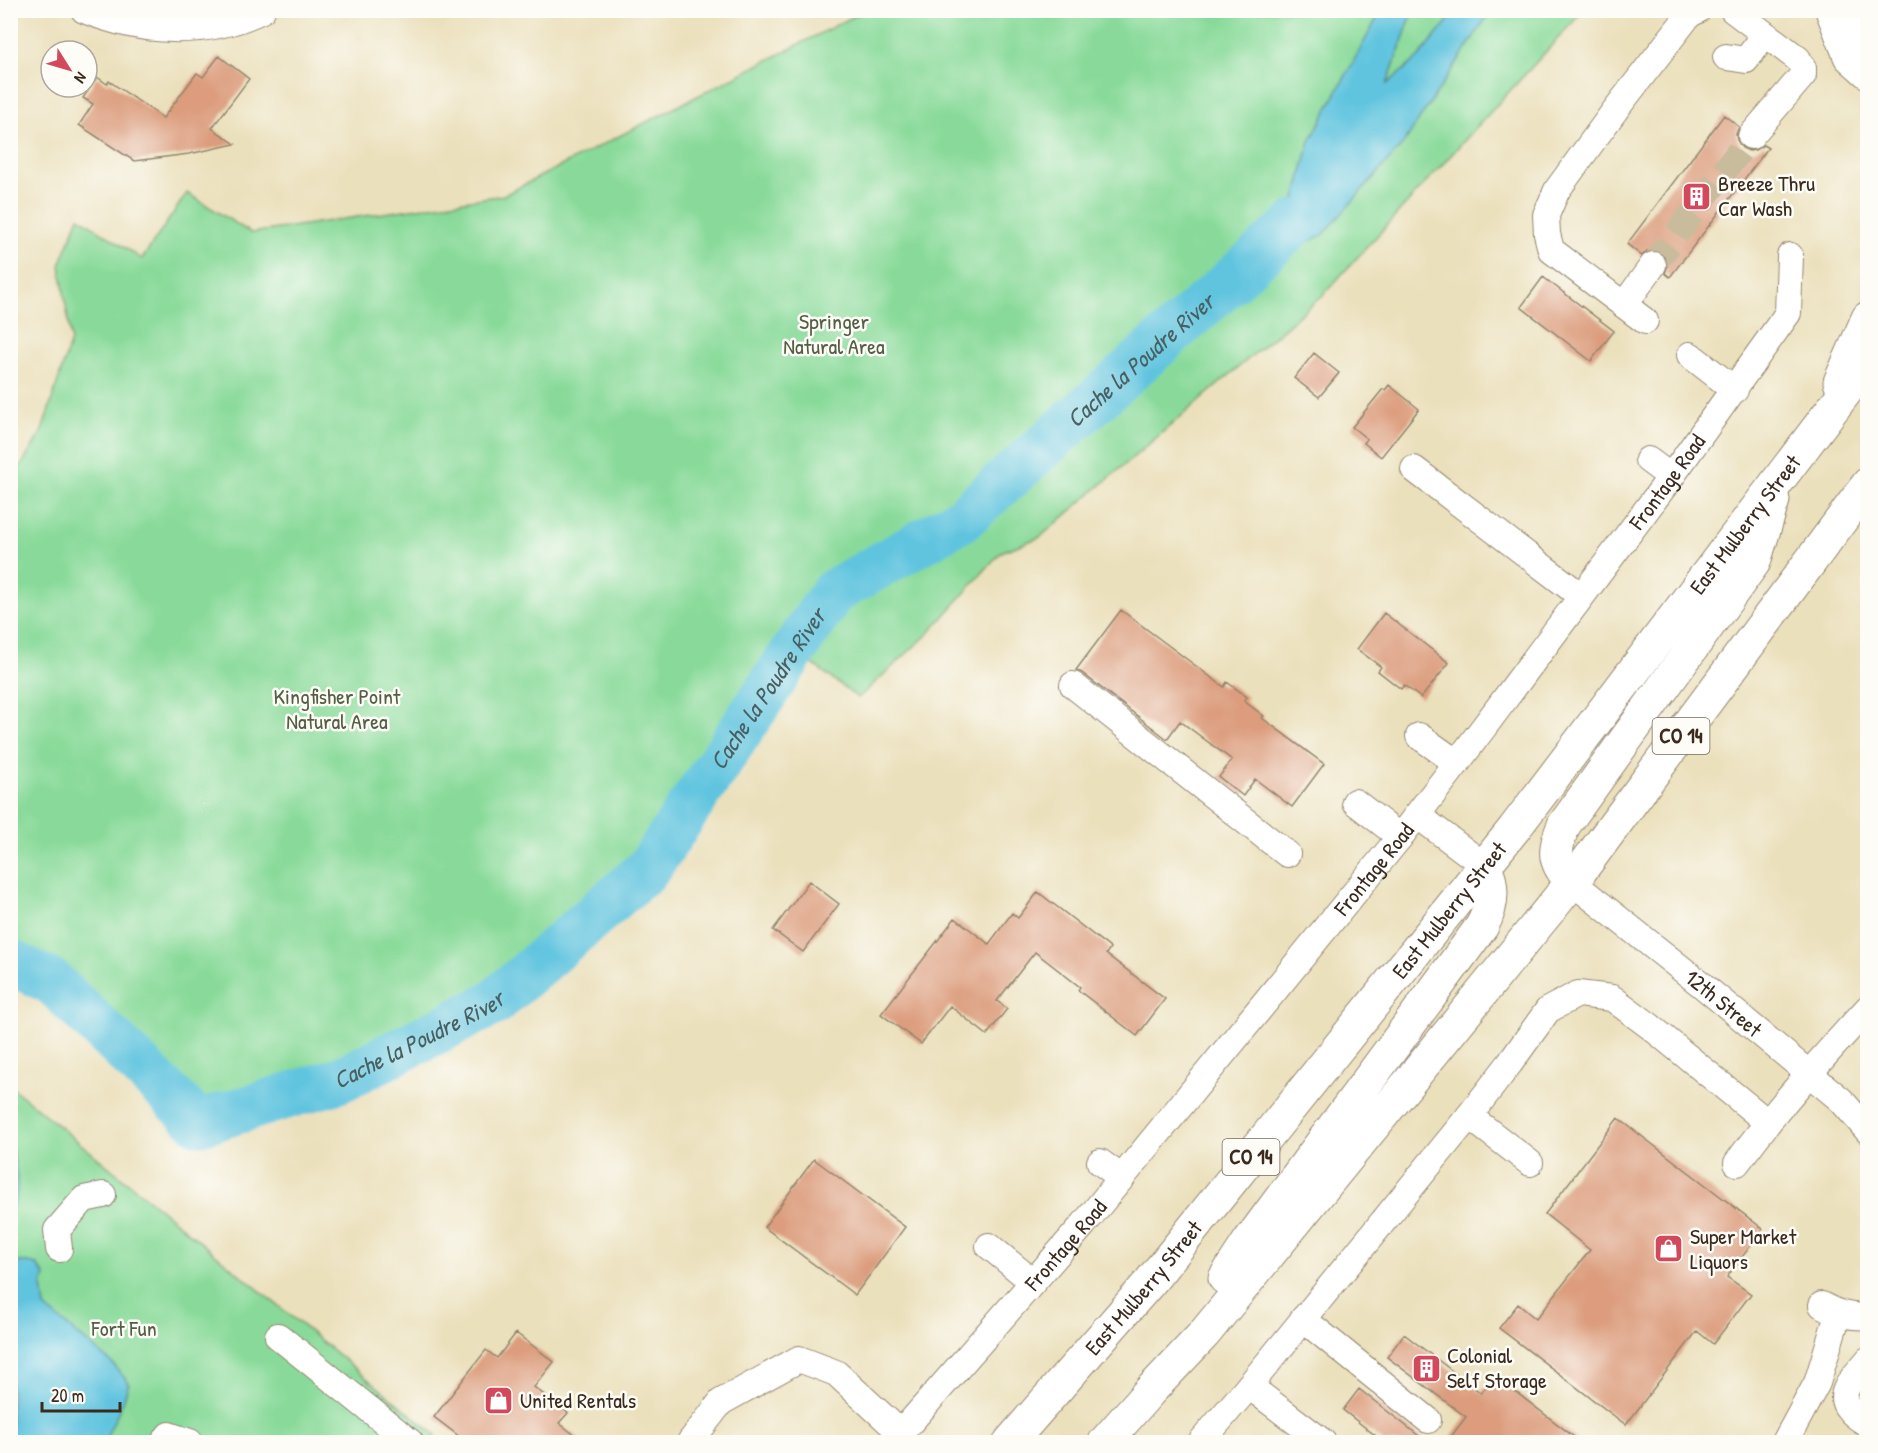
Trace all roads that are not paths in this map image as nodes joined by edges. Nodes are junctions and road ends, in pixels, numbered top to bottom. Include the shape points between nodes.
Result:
1 (262, 10) edge
2 (1698, 10) edge
3 (1733, 10) edge
4 (1832, 10) edge
5 (1843, 10) edge
6 (94, 14) edge
7 (1868, 34) edge
8 (1765, 35) junction
9 (1726, 57) dead end
10 (1868, 72) edge
11 (1751, 136) tunnel mouth
12 (1790, 256) dead end
13 (1653, 264) tunnel mouth
14 (1624, 305) junction
15 (1868, 318) edge
16 (1645, 321) dead end
17 (1690, 355) dead end
18 (1868, 362) edge
19 (1735, 390) junction
20 (1826, 416) junction
21 (1648, 460) dead end
22 (1414, 469) dead end
23 (1671, 477) junction
24 (1780, 478) junction
25 (1868, 484) edge
26 (1868, 497) edge
27 (1841, 521) junction
28 (1581, 596) junction
29 (1073, 685) dead end
30 (1419, 735) dead end
31 (1457, 763) junction
32 (1355, 802) dead end
33 (1417, 815) junction
34 (1400, 837) junction
35 (1287, 854) dead end
36 (1485, 866) junction
37 (1572, 882) junction
38 (1868, 1008) edge
39 (1808, 1073) junction
40 (1469, 1116) junction
41 (1767, 1122) junction
42 (1868, 1131) edge
43 (1100, 1162) dead end
44 (1530, 1163) dead end
45 (1737, 1163) dead end
46 (1122, 1178) junction
47 (103, 1195) dead end
48 (989, 1246) dead end
49 (59, 1249) dead end
50 (1033, 1282) junction
51 (1868, 1316) edge
52 (1303, 1319) junction
53 (278, 1336) dead end
54 (1868, 1360) edge
55 (1250, 1386) junction
56 (1149, 1392) junction
57 (1428, 1420) dead end
58 (1868, 1424) edge
59 (897, 1438) edge
60 (164, 1443) edge
61 (190, 1443) edge
62 (410, 1443) edge
63 (690, 1443) edge
64 (1010, 1443) edge
65 (1105, 1443) edge
66 (1201, 1443) edge
67 (1323, 1443) edge
68 (1785, 1443) edge

1 - 6 street via 229,23 186,30 149,29
2 - 14 street via 1689,15 1616,109 1557,190 1546,215 1551,250
3 - 8 street
4 - 10 main road via 1850,56
5 - 7 main road
8 - 9 street via 1746,60
8 - 11 street via 1798,59 1803,75
12 - 19 street, Frontage Road via 1788,313
13 - 14 street
14 - 16 street
15 - 20 main road
17 - 19 street
18 - 20 main road, East Mulberry Street / CO 14
19 - 23 street, Frontage Road
20 - 24 main road, East Mulberry Street / CO 14
21 - 23 street
22 - 28 street
23 - 28 street, Frontage Road
24 - 36 main road, East Mulberry Street / CO 14
24 - 37 main road via 1754,562 1564,825 1557,839 1556,860
25 - 27 main road, CO 14
26 - 27 main road
27 - 37 main road, CO 14
28 - 31 street, Frontage Road
29 - 35 street
30 - 31 street
31 - 33 street, Frontage Road
32 - 34 street
33 - 34 street, Frontage Road
33 - 36 street
34 - 46 street, Frontage Road
36 - 56 main road via 1491,880 1492,900 1482,926 1248,1243
36 - 64 main road, East Mulberry Street / CO 14 via 1150,1282
37 - 39 street, 12th Street
37 - 56 main road, CO 14 via 1204,1334
38 - 39 street
39 - 41 street
39 - 42 street, 12th Street via 1841,1100
40 - 41 street via 1548,1010 1578,994 1612,998
40 - 44 street
40 - 52 street
41 - 45 street
43 - 46 street
46 - 50 street, Frontage Road
47 - 49 street via 84,1198 57,1230
48 - 50 street
50 - 59 street, Frontage Road
51 - 68 street via 1830,1309 1816,1383
52 - 55 street
52 - 57 street
53 - 62 street
54 - 58 street via 1843,1395 1849,1410
55 - 66 street
55 - 67 street
56 - 65 main road, CO 14
59 - 63 street via 836,1373 799,1359 721,1402
60 - 61 street via 169,1435

